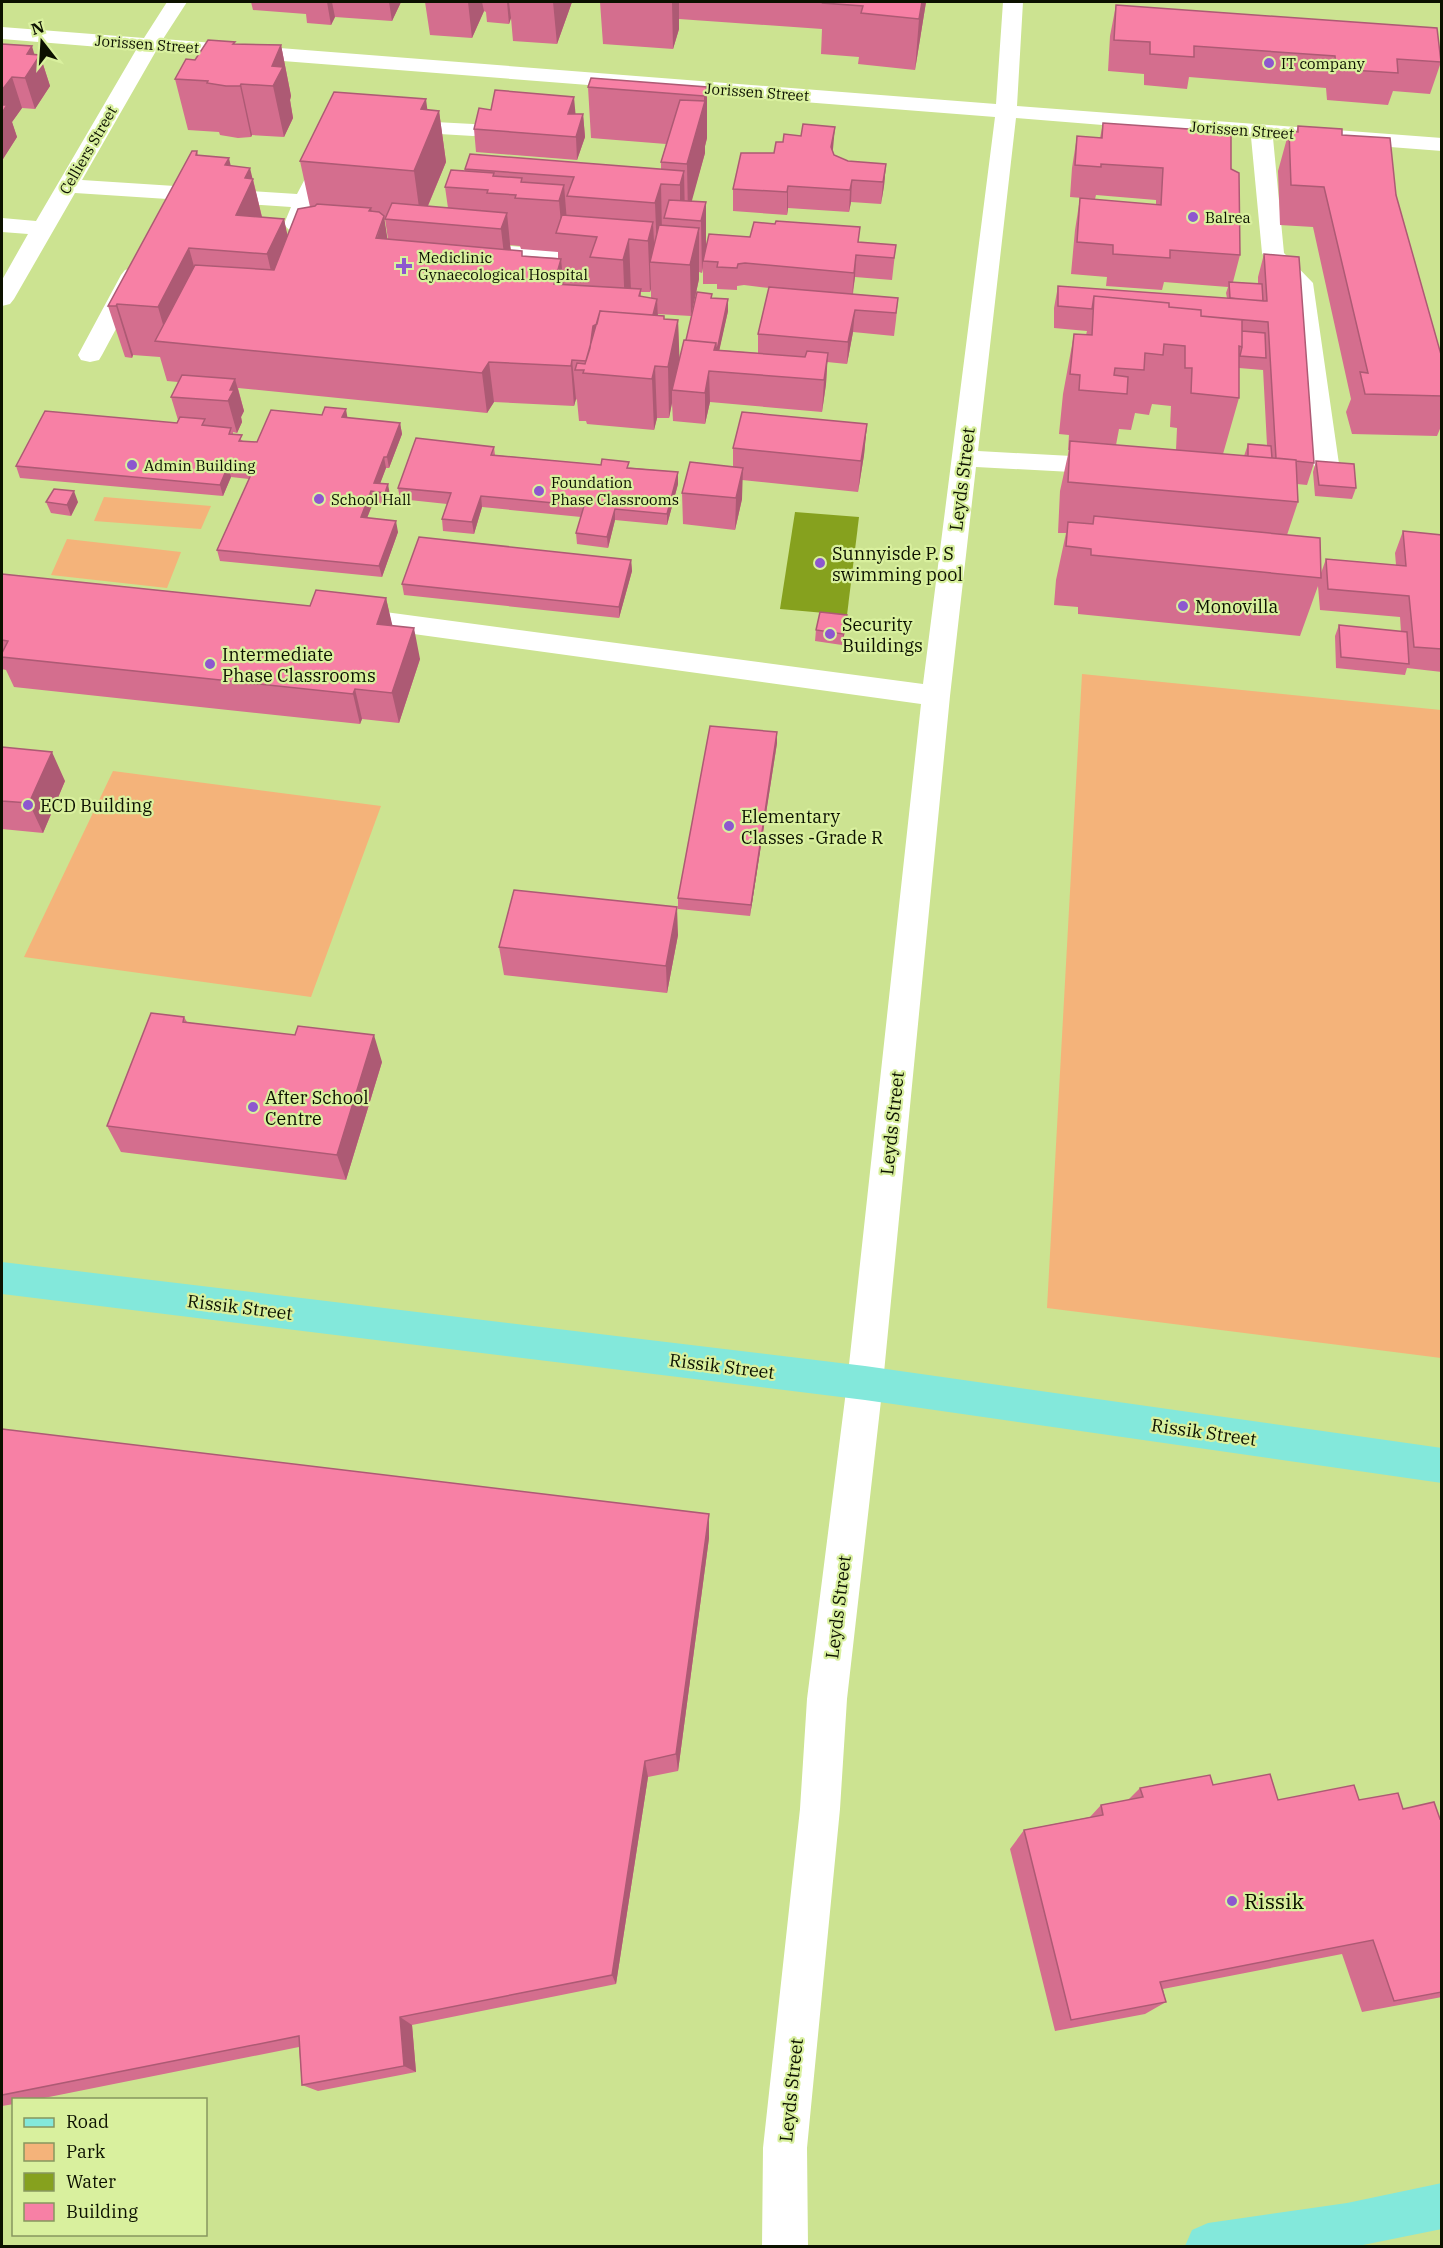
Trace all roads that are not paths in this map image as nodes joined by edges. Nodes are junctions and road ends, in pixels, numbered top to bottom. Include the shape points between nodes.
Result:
1 (177, 2) edge
2 (1013, 2) edge
3 (2, 33) edge
4 (150, 44) junction
5 (1006, 111) junction
6 (371, 124) edge
7 (473, 130) edge
8 (1261, 131) junction
9 (340, 133) edge
10 (1442, 145) edge
11 (67, 186) junction
12 (303, 201) junction
13 (2, 225) edge
14 (42, 228) junction
15 (339, 237) edge
16 (455, 248) edge
17 (144, 254) edge
18 (619, 262) edge
19 (2, 299) edge
20 (90, 355) dead end
21 (964, 458) junction
22 (1326, 464) edge
23 (1128, 467) edge
24 (343, 616) edge
25 (936, 696) junction
26 (2, 1278) edge
27 (865, 1383) junction
28 (1442, 1466) edge
29 (1442, 2206) edge
30 (785, 2247) edge
31 (1208, 2247) edge

1 - 4 street, Celliers Street
2 - 5 street, Leyds Street
3 - 4 street, Jorissen Street
4 - 5 street, Jorissen Street
4 - 11 street, Celliers Street
5 - 8 street, Jorissen Street
5 - 21 street, Leyds Street
6 - 7 street
8 - 10 street, Jorissen Street
8 - 22 street via 1273,253 1301,283
9 - 12 street
11 - 12 street via 172,203
11 - 14 street, Celliers Street
12 - 15 street via 297,227
13 - 14 street
14 - 19 street, Celliers Street
16 - 18 street
17 - 20 street
21 - 23 street
21 - 25 street, Leyds Street
24 - 25 street
25 - 27 street, Leyds Street
26 - 27 main road, Rissik Street
27 - 28 main road, Rissik Street
27 - 30 street, Leyds Street via 827,1699 785,2148
29 - 31 main road via 1347,2226

